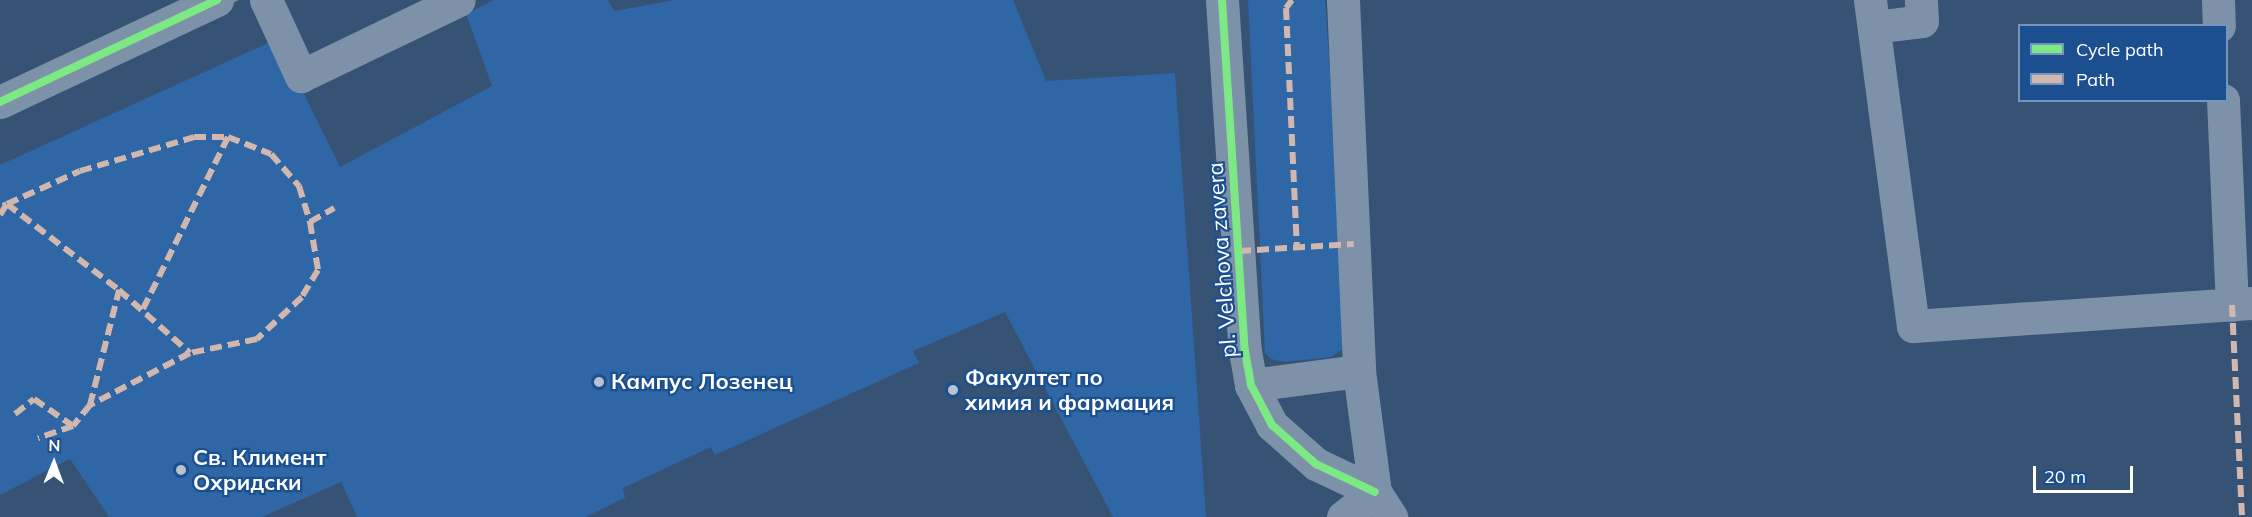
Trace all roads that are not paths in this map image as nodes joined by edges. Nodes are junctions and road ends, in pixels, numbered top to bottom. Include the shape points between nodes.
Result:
1 (217, 0) edge
2 (266, 0) edge
3 (459, 0) edge
4 (1222, 0) edge
5 (1343, 0) edge
6 (1921, 0) edge
7 (2218, 0) edge
8 (1872, 14) edge
9 (2219, 24) edge
10 (0, 102) edge
11 (2223, 102) edge
12 (2242, 304) edge
13 (1359, 371) junction
14 (1251, 385) junction
15 (1383, 504) edge
16 (1343, 517) edge

1 - 10 street
2 - 3 street via 301,76
4 - 14 street, pl. Velchova zavera via 1245,351
5 - 13 street
6 - 8 street via 1922,21
7 - 9 street
8 - 12 street via 1913,326
11 - 12 street
13 - 14 street
13 - 15 street
14 - 15 street, pl. Velchova zavera via 1272,425 1316,464
15 - 16 street

